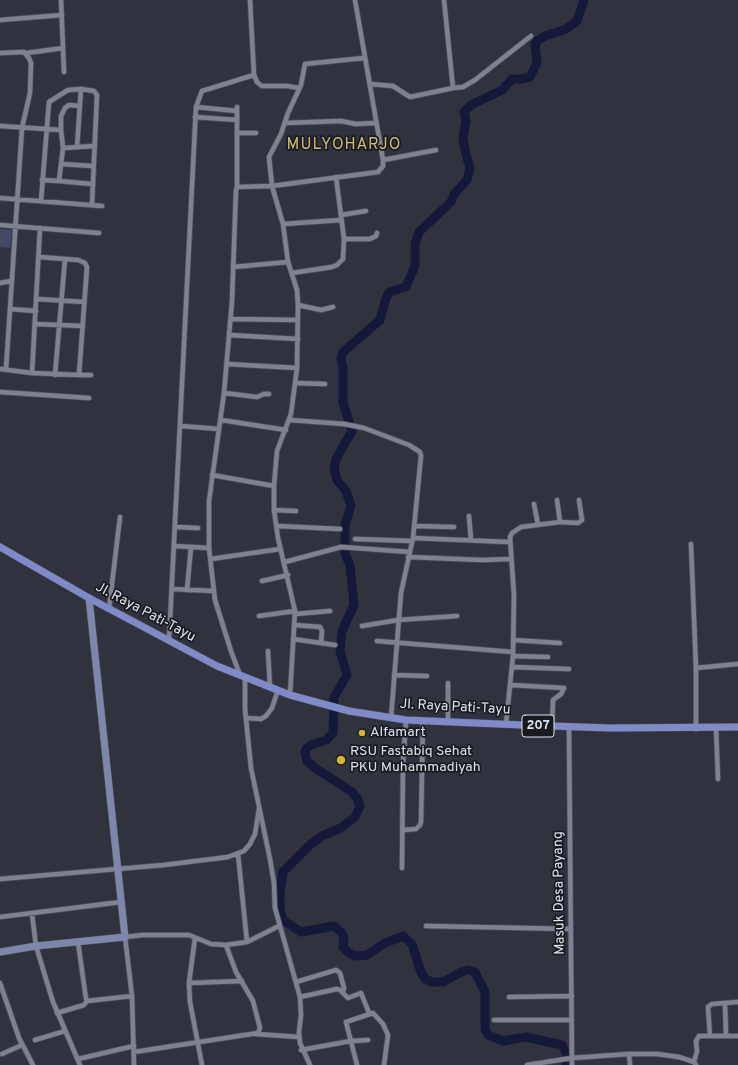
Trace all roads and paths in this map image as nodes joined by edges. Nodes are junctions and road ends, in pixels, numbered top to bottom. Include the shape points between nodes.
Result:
1 (61, 0) edge
2 (250, 0) edge
3 (355, 0) edge
4 (444, 0) edge
5 (62, 15) junction
6 (0, 20) edge
7 (531, 36) dead end
8 (63, 48) junction
9 (0, 53) edge
10 (27, 53) junction
11 (364, 58) junction
12 (64, 72) dead end
13 (254, 75) junction
14 (370, 84) junction
15 (81, 88) junction
16 (298, 88) junction
17 (453, 88) junction
18 (79, 106) junction
19 (196, 108) junction
20 (195, 117) junction
21 (237, 120) junction
22 (285, 123) junction
23 (376, 123) junction
24 (0, 126) edge
25 (22, 128) junction
26 (46, 128) junction
27 (61, 130) junction
28 (237, 132) junction
29 (256, 133) dead end
30 (94, 146) junction
31 (77, 147) junction
32 (63, 148) junction
33 (436, 150) dead end
34 (384, 160) junction
35 (61, 164) junction
36 (93, 166) junction
37 (336, 177) junction
38 (42, 180) junction
39 (59, 181) junction
40 (92, 184) junction
41 (272, 186) junction
42 (237, 187) junction
43 (0, 198) edge
44 (17, 199) junction
45 (41, 201) junction
46 (92, 205) junction
47 (102, 206) dead end
48 (366, 211) dead end
49 (341, 217) junction
50 (283, 224) junction
51 (0, 225) edge
52 (14, 226) junction
53 (40, 228) junction
54 (99, 233) dead end
55 (377, 233) dead end
56 (344, 239) junction
57 (40, 257) junction
58 (65, 259) junction
59 (288, 262) junction
60 (233, 267) junction
61 (292, 273) junction
62 (11, 281) junction
63 (0, 283) edge
64 (37, 299) junction
65 (61, 300) junction
66 (84, 302) junction
67 (298, 305) junction
68 (333, 307) dead end
69 (10, 309) junction
70 (36, 311) junction
71 (230, 320) junction
72 (298, 320) junction
73 (35, 324) junction
74 (59, 325) junction
75 (83, 326) junction
76 (229, 335) junction
77 (298, 339) junction
78 (227, 364) junction
79 (0, 368) edge
80 (297, 368) junction
81 (6, 369) junction
82 (32, 373) junction
83 (55, 374) junction
84 (78, 375) junction
85 (91, 375) dead end
86 (295, 383) junction
87 (325, 384) dead end
88 (0, 392) edge
89 (224, 393) junction
90 (269, 394) dead end
91 (89, 398) dead end
92 (220, 420) junction
93 (290, 420) junction
94 (181, 426) junction
95 (219, 429) junction
96 (286, 430) junction
97 (212, 475) junction
98 (274, 486) junction
99 (557, 500) dead end
100 (579, 500) dead end
101 (534, 504) dead end
102 (274, 510) junction
103 (296, 511) dead end
104 (469, 516) dead end
105 (120, 517) dead end
106 (560, 522) junction
107 (538, 525) junction
108 (277, 526) junction
109 (414, 526) junction
110 (454, 526) dead end
111 (175, 527) junction
112 (198, 528) dead end
113 (340, 529) dead end
114 (355, 539) dead end
115 (412, 539) junction
116 (471, 540) junction
117 (509, 542) junction
118 (691, 544) dead end
119 (174, 546) junction
120 (0, 547) edge
121 (191, 547) junction
122 (209, 548) junction
123 (280, 549) junction
124 (410, 552) junction
125 (408, 557) junction
126 (211, 559) junction
127 (510, 559) junction
128 (284, 562) junction
129 (288, 575) junction
130 (262, 581) dead end
131 (172, 589) junction
132 (188, 590) junction
133 (214, 592) junction
134 (89, 598) junction
135 (109, 609) junction
136 (330, 611) dead end
137 (295, 613) junction
138 (259, 616) dead end
139 (457, 616) dead end
140 (398, 620) junction
141 (294, 625) junction
142 (362, 626) dead end
143 (293, 639) junction
144 (513, 640) junction
145 (169, 641) junction
146 (377, 641) dead end
147 (397, 642) junction
148 (321, 643) junction
149 (560, 643) dead end
150 (335, 645) dead end
151 (268, 651) dead end
152 (513, 654) junction
153 (548, 657) dead end
154 (738, 664) edge
155 (512, 667) junction
156 (696, 668) junction
157 (569, 669) dead end
158 (394, 675) junction
159 (427, 676) dead end
160 (243, 677) junction
161 (448, 683) dead end
162 (511, 685) junction
163 (270, 688) junction
164 (278, 690) junction
165 (290, 695) junction
166 (246, 718) junction
167 (391, 718) junction
168 (406, 720) junction
169 (423, 720) junction
170 (448, 722) junction
171 (506, 724) junction
172 (552, 726) junction
173 (569, 727) junction
174 (738, 727) edge
175 (716, 728) junction
176 (696, 729) junction
177 (718, 779) dead end
178 (260, 806) junction
179 (403, 830) junction
180 (238, 854) junction
181 (118, 868) junction
182 (402, 868) dead end
183 (0, 879) edge
184 (121, 902) junction
185 (32, 914) junction
186 (0, 917) edge
187 (279, 926) junction
188 (426, 926) dead end
189 (571, 928) junction
190 (125, 937) junction
191 (195, 938) junction
192 (78, 942) junction
193 (247, 942) junction
194 (226, 945) junction
195 (36, 946) junction
196 (0, 952) edge
197 (242, 981) junction
198 (296, 982) junction
199 (0, 983) edge
200 (189, 983) junction
201 (344, 992) junction
202 (132, 996) junction
203 (572, 996) junction
204 (300, 997) junction
205 (509, 997) dead end
206 (87, 1001) junction
207 (738, 1002) edge
208 (725, 1003) junction
209 (57, 1013) junction
210 (369, 1013) junction
211 (494, 1020) dead end
212 (572, 1020) junction
213 (65, 1031) junction
214 (256, 1034) junction
215 (710, 1036) junction
216 (726, 1036) junction
217 (738, 1036) edge
218 (299, 1037) junction
219 (35, 1040) dead end
220 (368, 1040) dead end
221 (197, 1041) junction
222 (350, 1041) junction
223 (22, 1045) junction
224 (134, 1046) junction
225 (302, 1050) junction
226 (134, 1052) junction
227 (2, 1054) dead end
228 (629, 1054) junction
229 (78, 1059) junction
230 (570, 1059) junction
231 (695, 1063) edge
232 (33, 1065) edge
233 (80, 1065) edge
234 (134, 1065) edge
235 (202, 1065) edge
236 (310, 1065) edge
237 (357, 1065) edge
238 (384, 1065) edge
239 (527, 1065) edge
240 (572, 1065) edge
241 (630, 1065) edge

1 - 5 street
2 - 13 street
3 - 11 street
4 - 17 street
5 - 6 street
5 - 8 street
7 - 17 street via 475,80 463,87
8 - 10 street
8 - 12 street
9 - 10 street
10 - 25 street via 31,63 30,86
11 - 14 street
11 - 16 street via 307,63 304,65 303,80
13 - 16 street via 262,86
13 - 19 street via 202,91
14 - 17 street via 393,86 410,97
14 - 23 street
15 - 18 street
15 - 26 street via 68,90 51,99 47,107
15 - 30 street via 94,91 98,95
16 - 22 street
18 - 27 street via 69,105 66,108 62,116
18 - 31 street
19 - 20 street
19 - 21 street via 237,109
20 - 21 street
20 - 94 street
21 - 28 street
22 - 23 street
22 - 41 street via 269,161
23 - 34 street
24 - 25 street
25 - 26 street
25 - 44 street
26 - 27 street
26 - 38 street
27 - 32 street
28 - 29 street
28 - 42 street
30 - 31 street
30 - 36 street
31 - 32 street
32 - 35 street
33 - 34 street
34 - 37 street via 378,172
35 - 36 street
35 - 39 street
36 - 40 street
37 - 41 street
37 - 49 street
38 - 39 street
38 - 45 street
39 - 40 street
40 - 46 street
41 - 42 street
41 - 50 street
42 - 60 street
43 - 44 street
44 - 45 street
44 - 52 street
45 - 46 street
46 - 47 street
48 - 49 street
49 - 50 street
49 - 56 street
50 - 59 street
51 - 52 street
52 - 53 street
52 - 62 street
53 - 54 street
53 - 57 street
55 - 56 street via 370,239
56 - 61 street via 343,259 337,265
57 - 58 street
57 - 64 street
58 - 65 street
58 - 66 street via 82,261 87,267
59 - 60 street
59 - 61 street
60 - 71 street
61 - 67 street
62 - 63 street
62 - 69 street
64 - 65 street
64 - 70 street
65 - 66 street
65 - 74 street
66 - 75 street
67 - 68 street via 321,310
67 - 72 street
69 - 70 street
69 - 81 street
70 - 73 street
71 - 72 street
71 - 76 street
72 - 77 street
73 - 74 street
73 - 82 street
74 - 75 street
74 - 83 street
75 - 84 street
76 - 77 street
76 - 78 street
77 - 80 street
78 - 80 street
78 - 89 street
79 - 81 street
80 - 86 street
81 - 82 street
82 - 83 street
83 - 84 street
84 - 85 street
86 - 87 street
86 - 93 street
88 - 91 street
89 - 90 street via 257,397
89 - 92 street
92 - 95 street
92 - 96 street
93 - 96 street
93 - 109 street via 364,428 409,445 420,452
94 - 95 street
94 - 111 street
95 - 97 street
96 - 98 street via 277,451
97 - 98 street
97 - 122 street
98 - 102 street
99 - 106 street
100 - 106 street via 580,521
101 - 107 street
102 - 103 street
102 - 108 street
104 - 116 street
105 - 135 street
106 - 107 street
107 - 117 street via 517,528
108 - 113 street
108 - 123 street
109 - 110 street
109 - 115 street
111 - 112 street
111 - 119 street
114 - 115 street
115 - 116 street
115 - 124 street
116 - 117 street
117 - 127 street
118 - 156 street
119 - 121 street
119 - 131 street
120 - 134 main road, Jl. Raya Pati-Tayu
121 - 122 street
121 - 132 street
122 - 126 street
123 - 126 street
123 - 128 street
124 - 125 street
124 - 128 street via 345,547
125 - 127 street
125 - 140 street
126 - 133 street
127 - 144 street via 514,596
128 - 129 street
129 - 130 street
129 - 137 street
131 - 132 street
131 - 145 street
132 - 133 street
133 - 160 street via 231,651
134 - 135 main road, Jl. Raya Pati-Tayu
134 - 181 street
135 - 145 main road, Jl. Raya Pati-Tayu
136 - 137 street
137 - 138 street
137 - 141 street
139 - 140 street
140 - 142 street
140 - 147 street
141 - 143 street
141 - 148 street via 320,627
143 - 148 street
143 - 165 street
144 - 149 street
144 - 152 street
145 - 160 main road, Jl. Raya Pati-Tayu
146 - 147 street
147 - 152 street
147 - 158 street
148 - 150 street
151 - 163 street
152 - 153 street
152 - 155 street
154 - 156 street
155 - 157 street
155 - 162 street
156 - 176 street
158 - 159 street
158 - 167 street
160 - 163 main road, Jl. Raya Pati-Tayu
160 - 166 street
161 - 170 street
162 - 171 street
162 - 172 street via 564,688 561,694 552,700
163 - 164 main road, Jl. Raya Pati-Tayu
164 - 165 main road, Jl. Raya Pati-Tayu
164 - 166 street via 272,708 266,716 261,719
165 - 167 main road, Jl. Raya Pati-Tayu / 207
166 - 178 street via 251,768
167 - 168 main road, Jl. Raya Pati-Tayu / 207
168 - 169 main road, Jl. Raya Pati-Tayu / 207
168 - 179 street
169 - 170 main road, Jl. Raya Pati-Tayu / 207
169 - 179 street via 421,822 419,827
170 - 171 main road, Jl. Raya Pati-Tayu / 207
171 - 172 main road, Jl. Raya Pati-Tayu / 207
172 - 173 main road, Jl. Raya Pati-Tayu / 207
173 - 176 main road, Jl. Raya Pati-Tayu / 207
173 - 189 street, Masuk Desa Payang
174 - 175 main road, Jl. Raya Pati-Tayu / 207
175 - 176 main road, Jl. Raya Pati-Tayu / 207
175 - 177 street
178 - 180 street via 255,834 244,851
178 - 187 street
179 - 182 street
180 - 181 street via 164,865
180 - 193 street
181 - 183 street
181 - 184 street
184 - 185 street
184 - 190 street
185 - 186 street
185 - 195 street
187 - 193 street
187 - 198 street
188 - 189 street
189 - 203 street, Masuk Desa Payang
190 - 191 street via 174,934
190 - 192 street
190 - 202 street
191 - 194 street via 211,944
191 - 200 street
192 - 195 street
192 - 206 street
193 - 194 street
194 - 197 street
195 - 196 street
195 - 209 street
197 - 200 street
197 - 214 street via 253,1001 258,1018 260,1031
198 - 201 street via 336,970 340,973
198 - 204 street
199 - 223 street
200 - 221 street
201 - 204 street via 336,989
201 - 210 street via 348,998 361,993
202 - 206 street
202 - 224 street
203 - 205 street
203 - 212 street, Masuk Desa Payang
204 - 218 street via 302,1015
206 - 209 street via 84,1005
207 - 208 street
208 - 215 street via 712,1004 708,1007
208 - 216 street
209 - 213 street
210 - 222 street via 346,1022
210 - 238 street via 378,1017 388,1035
211 - 212 street
212 - 230 street, Masuk Desa Payang
213 - 219 street
213 - 229 street
214 - 218 street
214 - 221 street
215 - 216 street
215 - 231 street via 697,1038
216 - 217 street
218 - 225 street
220 - 222 street
221 - 226 street
221 - 235 street
222 - 225 street
222 - 237 street
223 - 227 street
223 - 232 street
224 - 226 street
224 - 229 street
225 - 236 street
226 - 234 street
228 - 230 street
228 - 231 street via 657,1054 685,1058
228 - 241 street
229 - 233 street
230 - 239 street
230 - 240 street, Masuk Desa Payang

